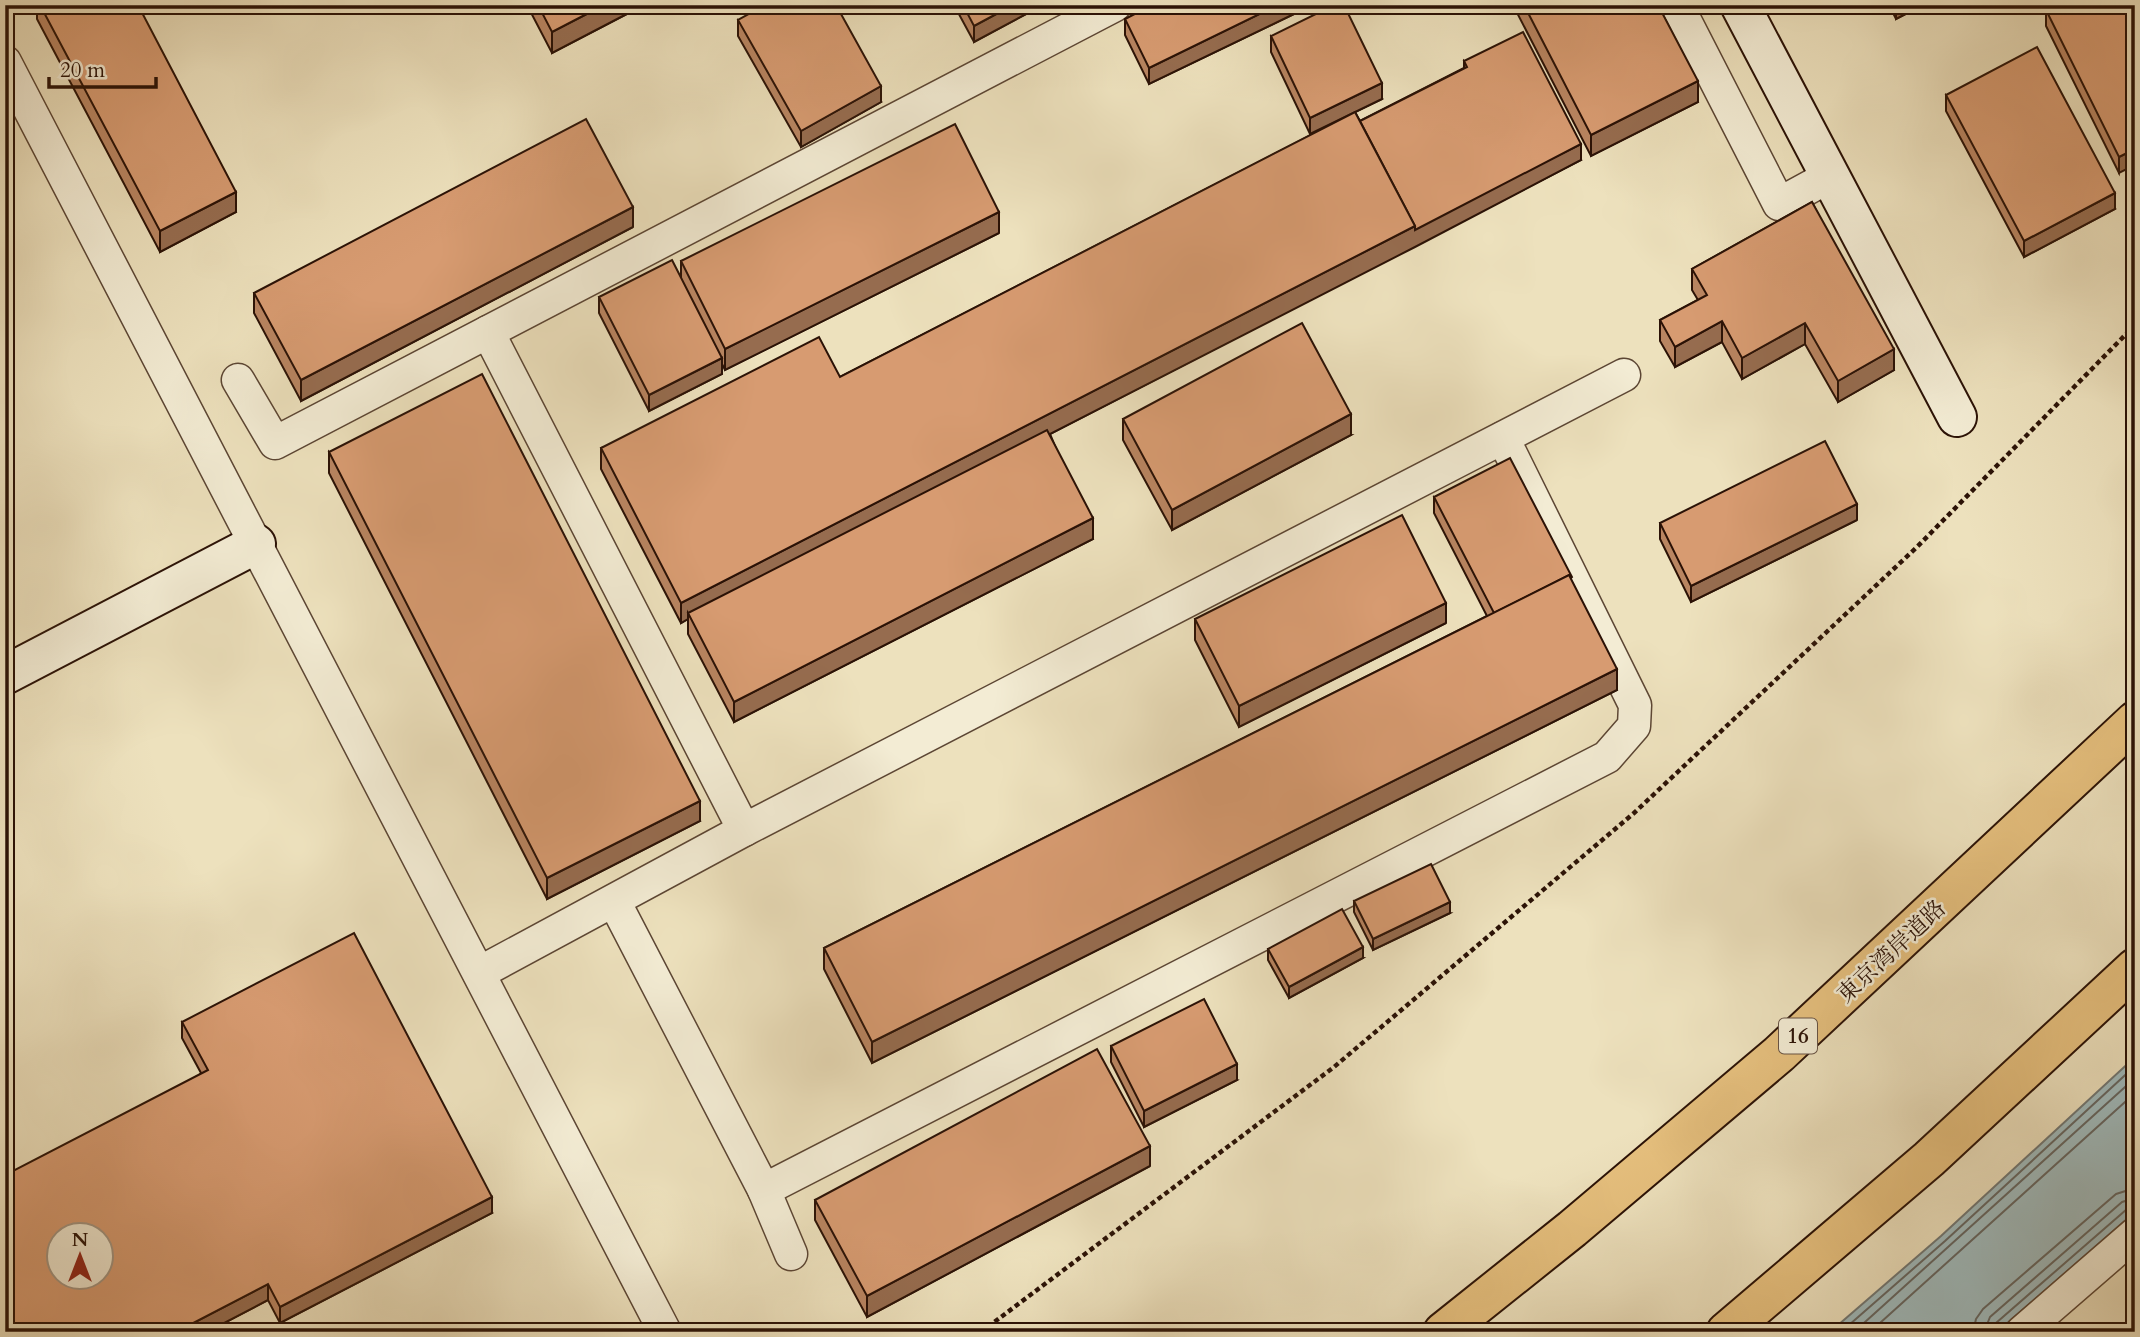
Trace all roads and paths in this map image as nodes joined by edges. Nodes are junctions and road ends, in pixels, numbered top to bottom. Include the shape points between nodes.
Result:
1 (1115, 5) edge
2 (1677, 5) edge
3 (1741, 5) edge
4 (5, 62) edge
5 (1830, 176) junction
6 (2135, 325) edge
7 (488, 332) junction
8 (1624, 375) dead end
9 (238, 380) dead end
10 (1957, 417) dead end
11 (1503, 438) junction
12 (256, 544) junction
13 (5, 675) edge
14 (2135, 721) edge
15 (744, 830) junction
16 (614, 901) junction
17 (2135, 968) edge
18 (479, 973) junction
19 (764, 1190) junction
20 (2135, 1234) edge
21 (791, 1254) dead end
22 (664, 1332) edge
23 (981, 1332) edge
24 (1443, 1332) edge
25 (1726, 1332) edge
26 (2022, 1332) edge

1 - 7 street
2 - 5 street via 1779,204
3 - 5 street
4 - 12 street
5 - 10 street
6 - 23 path via 1917,547 1634,813 1334,1068
7 - 9 street via 275,443
7 - 15 street
8 - 11 street
11 - 15 street
11 - 19 street via 1635,705 1634,726 1607,757
12 - 13 street
12 - 18 street
14 - 24 highway, 東京湾岸道路 / 16 via 1779,1054
15 - 16 street
16 - 18 street
16 - 19 street
17 - 25 highway via 1929,1159
18 - 22 street
19 - 21 street
20 - 26 street

